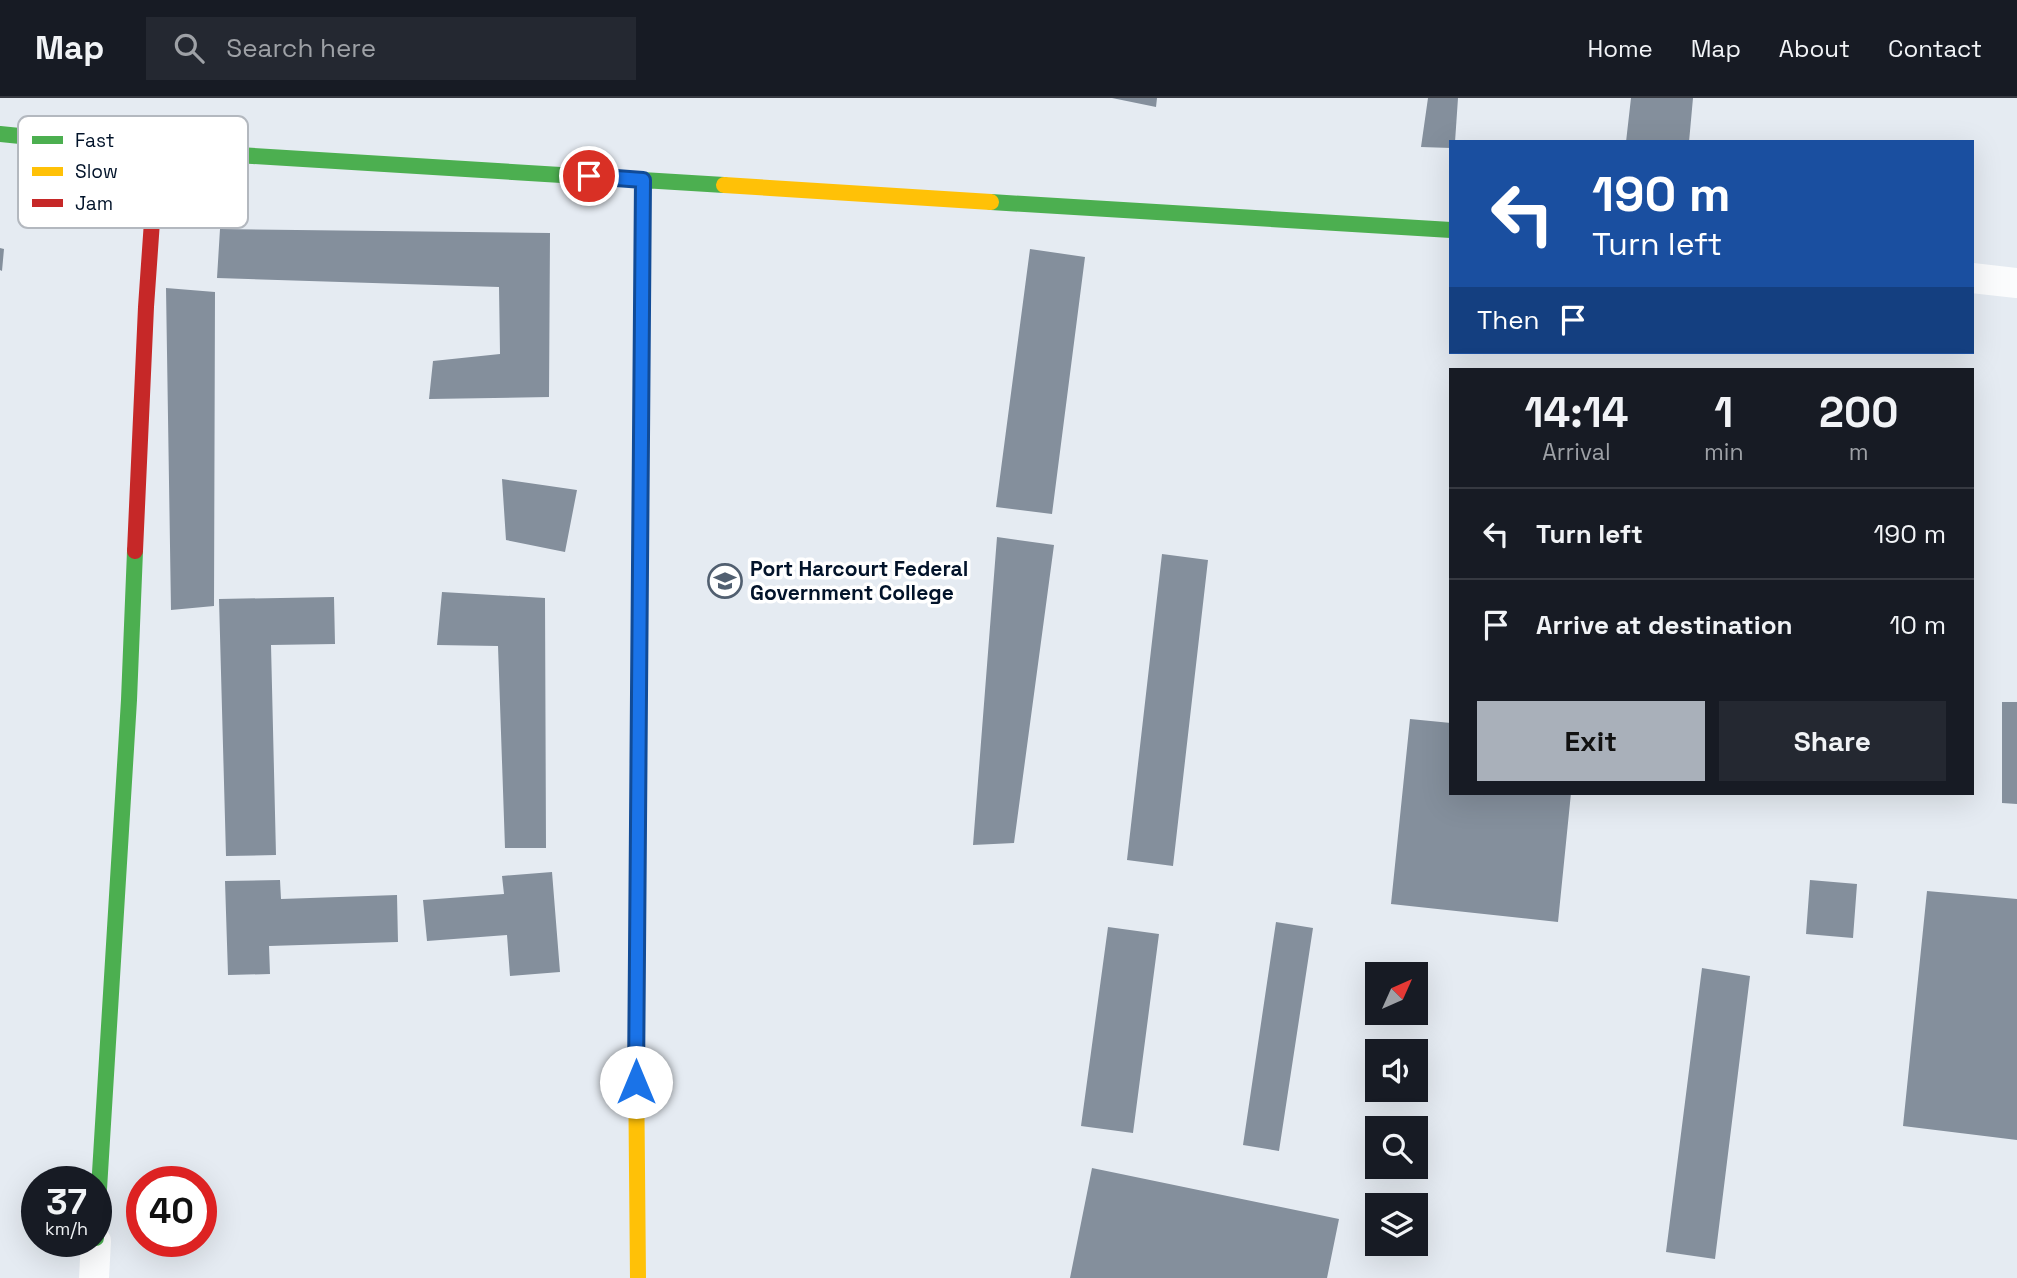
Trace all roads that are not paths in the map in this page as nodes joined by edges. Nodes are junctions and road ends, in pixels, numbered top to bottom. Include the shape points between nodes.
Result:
1 (0, 134) edge
2 (18, 136) edge
3 (248, 156) edge
4 (643, 180) junction
5 (152, 228) edge
6 (1449, 230) edge
7 (1974, 278) edge
8 (2017, 283) edge
9 (101, 1166) edge
10 (95, 1257) edge
11 (94, 1278) edge
12 (638, 1278) edge

1 - 2 street
3 - 4 street
4 - 6 street
4 - 12 street via 635,985
5 - 9 street via 130,700
7 - 8 street
10 - 11 street

